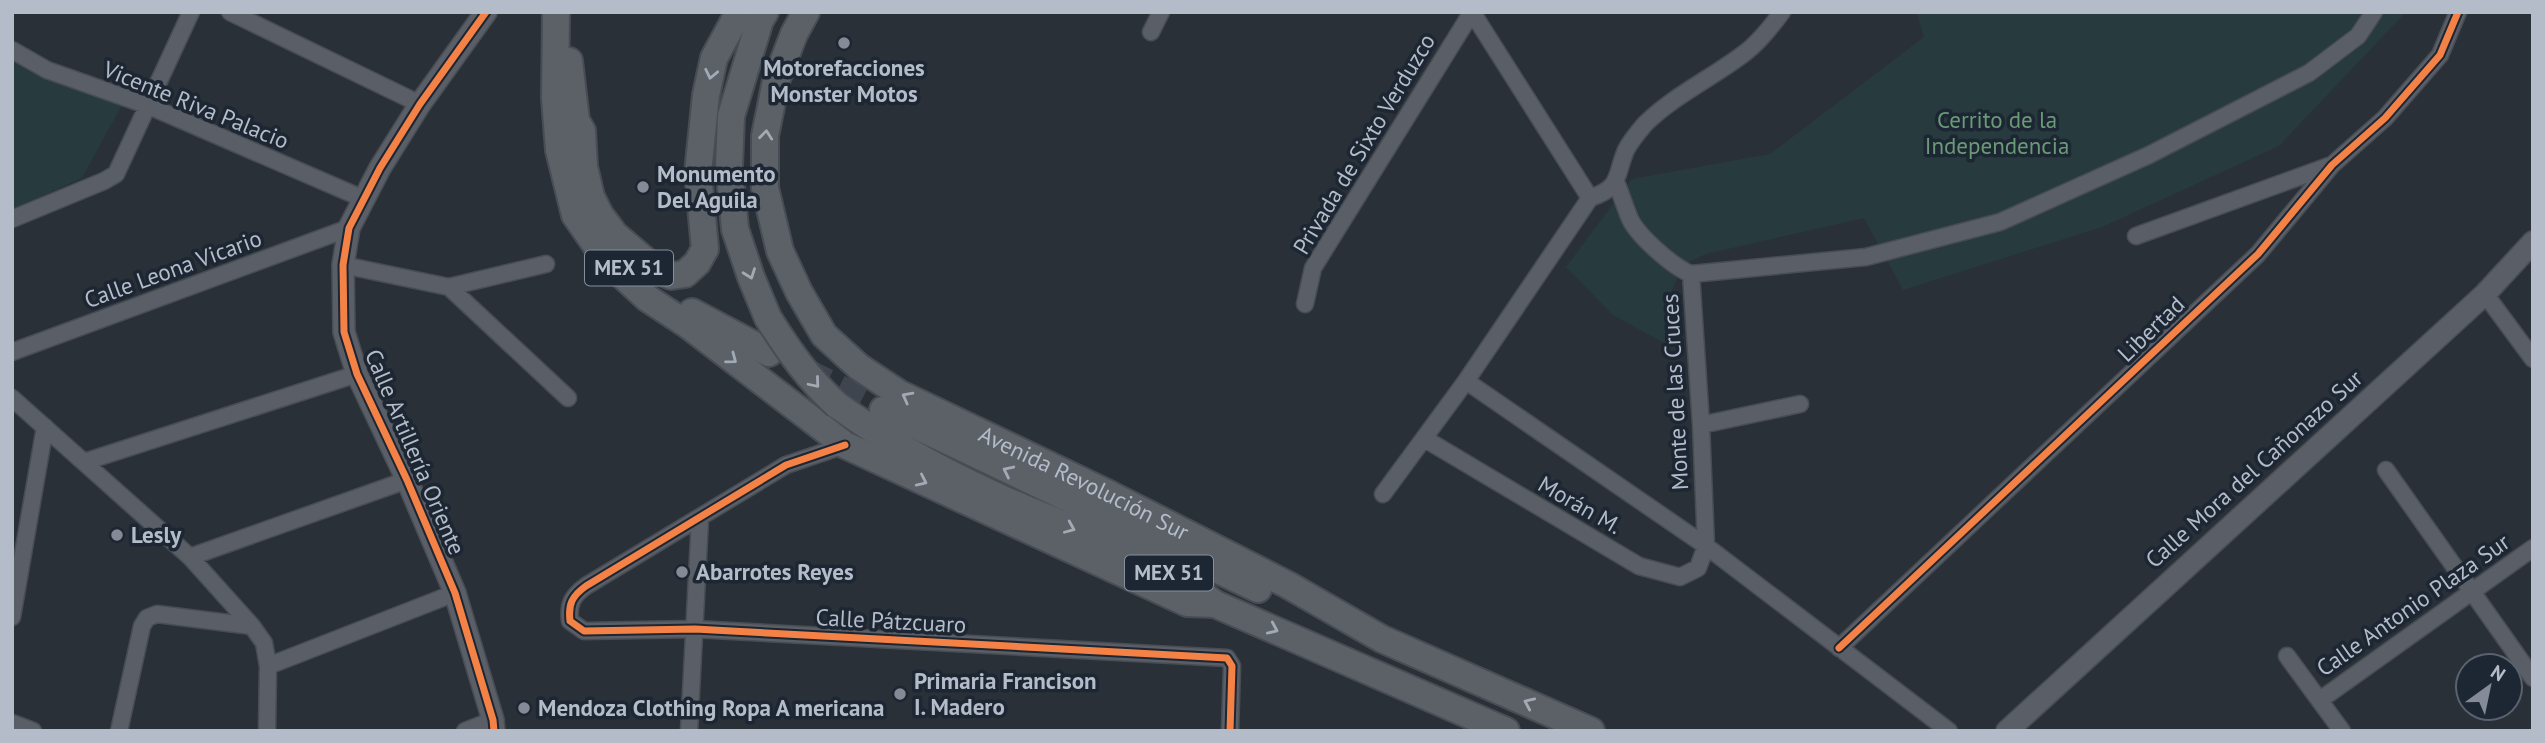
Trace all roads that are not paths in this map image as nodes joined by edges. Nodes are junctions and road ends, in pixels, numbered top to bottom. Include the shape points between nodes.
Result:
1 (191, 12) edge
2 (230, 12) edge
3 (486, 12) edge
4 (556, 12) edge
5 (563, 12) edge
6 (739, 12) edge
7 (765, 12) edge
8 (806, 12) edge
9 (1161, 12) edge
10 (1472, 12) edge
11 (1782, 12) edge
12 (2374, 12) edge
13 (2458, 12) edge
14 (1150, 32) dead end
15 (12, 50) edge
16 (420, 104) junction
17 (149, 106) junction
18 (576, 121) junction
19 (2332, 165) junction
20 (1616, 182) junction
21 (1590, 198) junction
22 (364, 200) junction
23 (12, 219) edge
24 (349, 228) junction
25 (2136, 236) dead end
26 (2533, 242) edge
27 (546, 264) dead end
28 (343, 265) junction
29 (1691, 274) junction
30 (449, 287) junction
31 (2485, 294) junction
32 (1305, 304) dead end
33 (12, 352) edge
34 (769, 354) dead end
35 (2533, 359) edge
36 (357, 374) junction
37 (1466, 381) junction
38 (12, 398) edge
39 (568, 398) dead end
40 (1800, 404) dead end
41 (883, 410) tunnel mouth
42 (1701, 425) junction
43 (45, 427) junction
44 (1425, 439) junction
45 (845, 445) junction
46 (84, 462) junction
47 (2386, 470) dead end
48 (407, 480) junction
49 (1383, 494) dead end
50 (700, 519) junction
51 (1706, 546) junction
52 (2533, 548) edge
53 (190, 556) junction
54 (455, 593) junction
55 (2471, 593) junction
56 (1215, 604) junction
57 (12, 617) edge
58 (253, 626) junction
59 (695, 629) junction
60 (1382, 639) junction
61 (1839, 648) junction
62 (2287, 656) dead end
63 (268, 666) junction
64 (2533, 678) edge
65 (2320, 699) junction
66 (12, 723) edge
67 (494, 725) edge
68 (33, 731) edge
69 (119, 731) edge
70 (267, 731) edge
71 (465, 731) edge
72 (689, 731) edge
73 (1230, 731) edge
74 (1506, 731) edge
75 (1591, 731) edge
76 (1949, 731) edge
77 (2007, 731) edge
78 (2342, 731) edge

1 - 17 street
2 - 16 street
3 - 16 street, Calle Artillería Oriente
4 -> 45 main road via 559,150 575,215 607,261 647,298
5 - 18 main road
6 -> 18 main road via 714,58 706,94 698,173 705,249 685,274 671,276 654,268 600,215 591,197 582,131
7 -> 56 main road, Avenida Revolución Sur / MEX 51, bridge via 731,116 729,166 735,229 768,318 792,355 837,405 902,448 990,493 1140,558 1185,581
60 -> 8 main road, Avenida Revolución Sur / MEX 51 via 1288,585 1109,494 900,394 859,367 824,335 780,251 765,188 765,136 776,81
9 - 14 street
10 - 21 street
10 - 32 street, Privada de Sixto Verduzco via 1313,268
11 - 20 street via 1747,51 1645,125 1627,149
12 - 29 street via 2358,36 2309,73 2149,155 2000,222 1866,257
13 - 19 street, Libertad via 2440,55 2385,118
15 - 17 street, Vicente Riva Palacio via 47,70
16 - 22 street, Calle Artillería Oriente
17 - 22 street, Vicente Riva Palacio
17 - 23 street via 116,174
18 - 34 main road, MEX 51 via 570,130 571,155 585,207 606,243 635,275
19 - 25 street
19 - 61 street, Libertad via 2258,254
20 - 21 street via 1605,193
20 - 29 street, Monte de las Cruces via 1631,222
21 - 37 street
22 - 24 street, Calle Artillería Oriente
24 - 28 street, Calle Artillería Oriente
24 - 33 street, Calle Leona Vicario
26 - 31 street, Calle Mora del Cañonazo Sur
27 - 30 street
28 - 30 street
28 - 36 street, Calle Artillería Oriente via 344,332
29 - 42 street, Monte de las Cruces
30 - 39 street
31 - 35 street
31 - 77 street, Calle Mora del Cañonazo Sur
36 - 46 street
36 - 48 street, Calle Artillería Oriente
37 - 44 street
37 - 51 street, Monte de las Cruces
38 - 43 street
40 - 42 street
60 -> 41 main road, MEX 51 via 1330,624
42 - 51 street, Monte de las Cruces
43 - 46 street
43 - 57 street
44 - 49 street
44 - 51 street, Morán M. via 1639,566 1680,577 1698,568
45 - 50 street via 786,465
45 -> 56 main road via 1187,603
46 - 53 street
47 - 55 street
48 - 53 street
48 - 54 street, Calle Artillería Oriente
50 - 59 street
50 - 59 street, Calle Pátzcuaro via 586,586 568,606 570,621 584,631
51 - 61 street, Monte de las Cruces
52 - 55 street, Calle Antonio Plaza Sur
53 - 58 street
54 - 63 street
54 - 67 street, Calle Artillería Oriente
55 - 64 street
55 - 65 street, Calle Antonio Plaza Sur
56 -> 74 main road, Avenida Revolución Sur / MEX 51
58 - 63 street via 264,643
58 - 69 street via 158,614 147,618
59 - 72 street
59 - 73 street, Calle Pátzcuaro via 1227,658 1232,666
75 -> 60 main road, Avenida Revolución Sur / MEX 51
61 - 76 street, Monte de las Cruces
62 - 65 street
63 - 70 street
65 - 78 street
66 - 68 street
67 - 71 street

